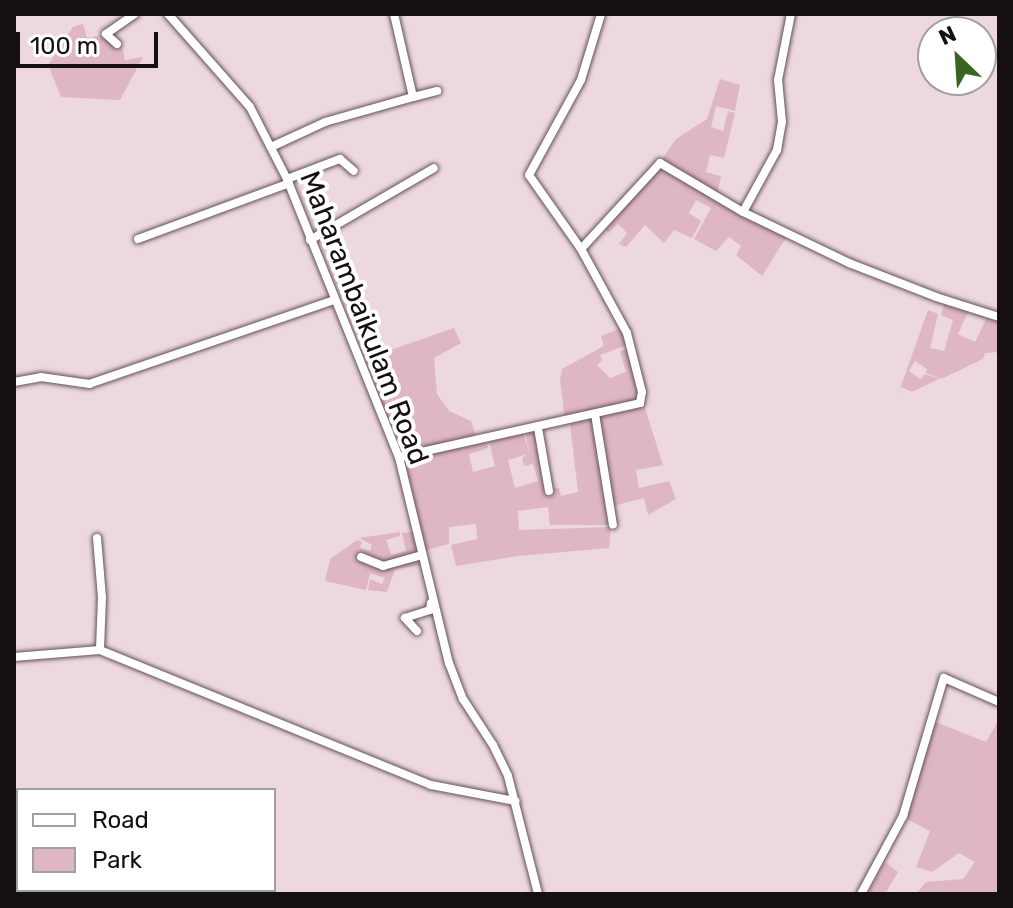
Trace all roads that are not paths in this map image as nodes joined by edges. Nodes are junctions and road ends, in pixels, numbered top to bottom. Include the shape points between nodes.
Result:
1 (135, 14) edge
2 (168, 14) edge
3 (394, 14) edge
4 (601, 14) edge
5 (791, 14) edge
6 (117, 44) dead end
7 (437, 91) dead end
8 (413, 97) junction
9 (271, 147) junction
10 (434, 168) dead end
11 (354, 171) dead end
12 (288, 181) junction
13 (743, 212) junction
14 (138, 239) dead end
15 (310, 240) junction
16 (581, 249) junction
17 (335, 300) junction
18 (999, 317) edge
19 (14, 382) edge
20 (595, 414) junction
21 (538, 428) junction
22 (394, 446) junction
23 (384, 450) dead end
24 (399, 457) junction
25 (549, 491) dead end
26 (613, 525) dead end
27 (97, 538) dead end
28 (422, 555) junction
29 (361, 557) dead end
30 (432, 594) junction
31 (417, 631) dead end
32 (100, 650) junction
33 (14, 657) edge
34 (999, 702) edge
35 (515, 801) junction
36 (538, 894) edge
37 (861, 894) edge

1 - 6 street via 106,34
2 - 9 street, Maharambaikulam Road via 250,107
3 - 8 street
4 - 16 street via 581,80 529,175
5 - 13 street via 778,80 782,122 777,150
7 - 8 street
8 - 9 street via 325,122
9 - 12 street, Maharambaikulam Road
10 - 15 street
11 - 12 street via 340,159
12 - 14 street
12 - 15 street, Maharambaikulam Road
13 - 16 street via 660,163
13 - 18 street via 849,263
15 - 17 street, Maharambaikulam Road
16 - 20 street via 627,333 642,392 640,403
17 - 19 street via 89,384 41,377
17 - 22 street, Maharambaikulam Road
20 - 21 street
20 - 26 street
21 - 24 street
21 - 25 street
22 - 23 street
22 - 24 street, Maharambaikulam Road
24 - 28 street, Maharambaikulam Road
27 - 32 street
28 - 29 street via 383,566
28 - 30 street, Maharambaikulam Road
30 - 31 street via 430,610 405,618
30 - 35 street, Maharambaikulam Road via 463,699 493,745
32 - 33 street
32 - 35 street via 431,785
34 - 37 street via 944,678 903,816
35 - 36 street, Maharambaikulam Road

